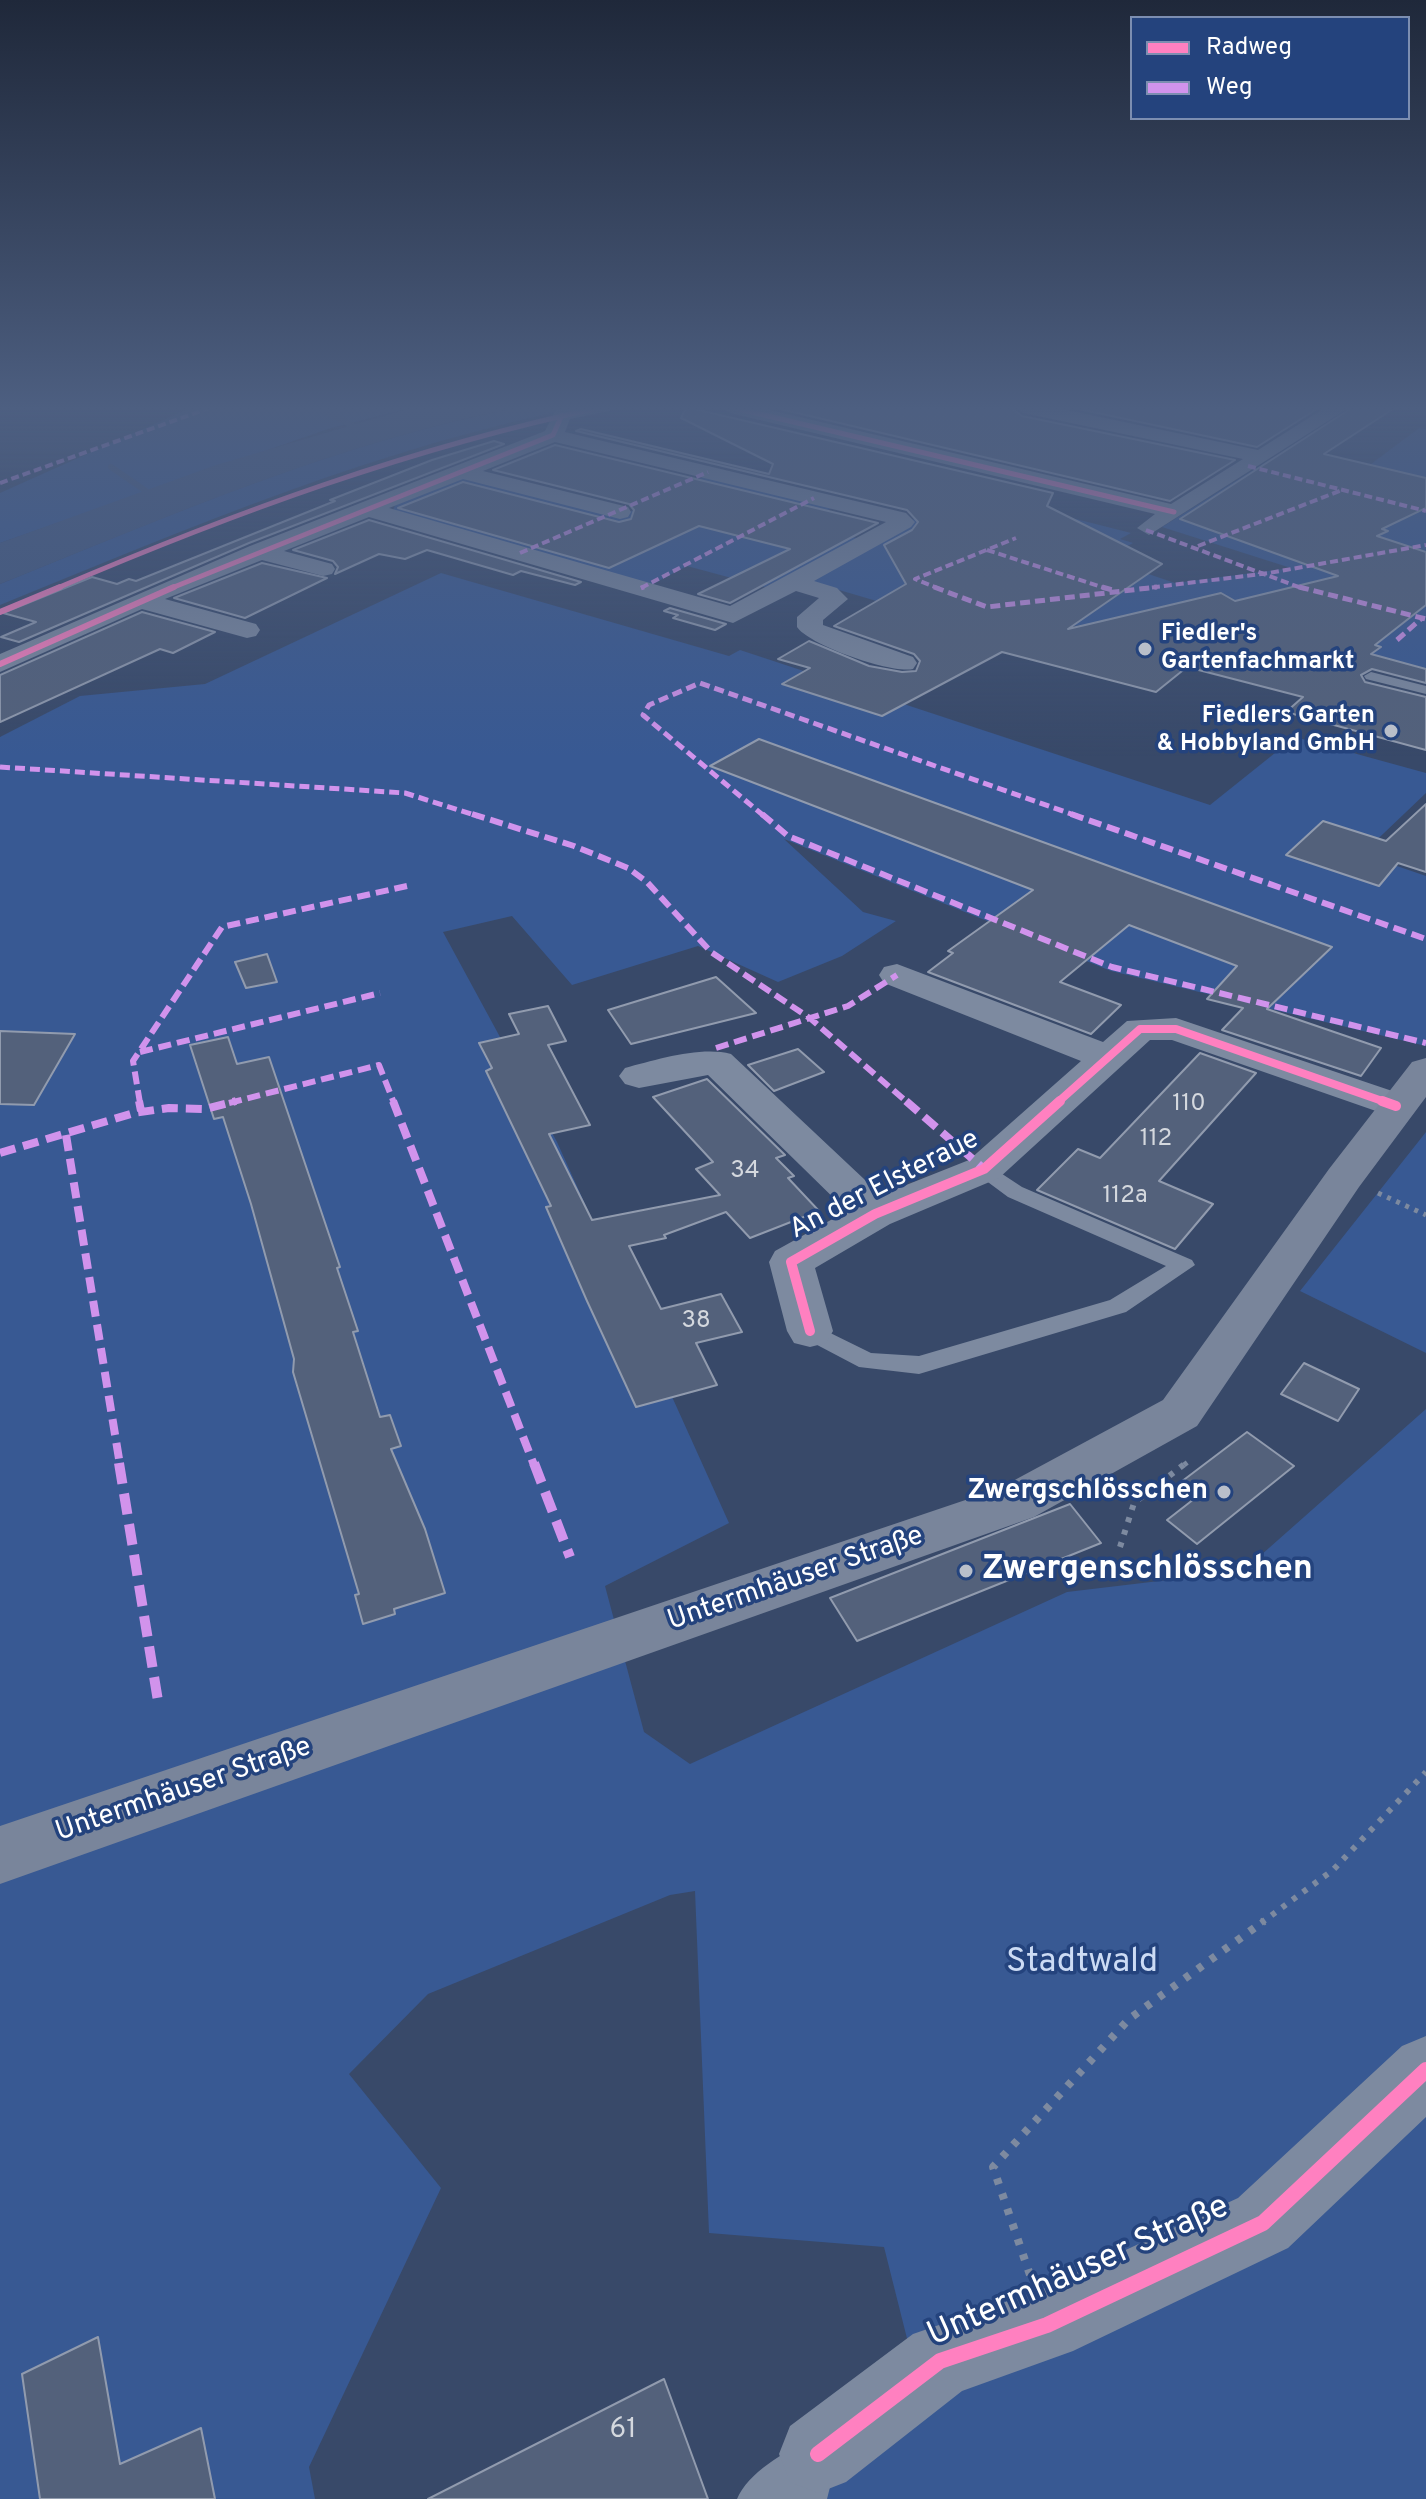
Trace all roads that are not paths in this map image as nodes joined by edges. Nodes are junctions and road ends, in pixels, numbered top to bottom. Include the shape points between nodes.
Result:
1 (329, 524) edge
2 (417, 524) edge
3 (900, 524) edge
4 (1156, 524) edge
5 (1146, 530) dead end
6 (258, 551) junction
7 (323, 569) dead end
8 (793, 582) junction
9 (140, 600) junction
10 (247, 630) dead end
11 (903, 663) dead end
12 (0, 664) edge
13 (1371, 676) dead end
14 (1426, 690) edge
15 (897, 975) dead end
16 (1106, 1057) junction
17 (639, 1076) dead end
18 (1411, 1088) edge
19 (984, 1169) junction
20 (875, 1214) junction
21 (810, 1331) joint
22 (0, 1855) edge
23 (1426, 2070) edge
24 (812, 2477) edge
25 (757, 2499) edge

1 - 6 street
2 - 8 street via 733,615
3 - 8 street
4 - 5 street
6 - 7 street
6 - 9 street
8 - 11 street via 835,599 810,617 810,627 819,635
9 - 10 street
9 - 12 street
13 - 14 lane
15 - 16 street
16 - 18 street, An der Elsteraue via 1140,1029 1176,1029
16 - 19 street, An der Elsteraue
17 - 20 street, An der Elsteraue via 717,1055
18 - 22 main road, Untermhäuser Straße via 1180,1413 1016,1503
19 - 20 street, An der Elsteraue
19 - 21 lane via 1015,1192 1184,1265 1118,1306 919,1365 867,1361
20 - 21 street, An der Elsteraue via 791,1262
23 - 24 street, Untermhäuser Straße via 1263,2223 1047,2325 940,2361
24 - 25 lane

